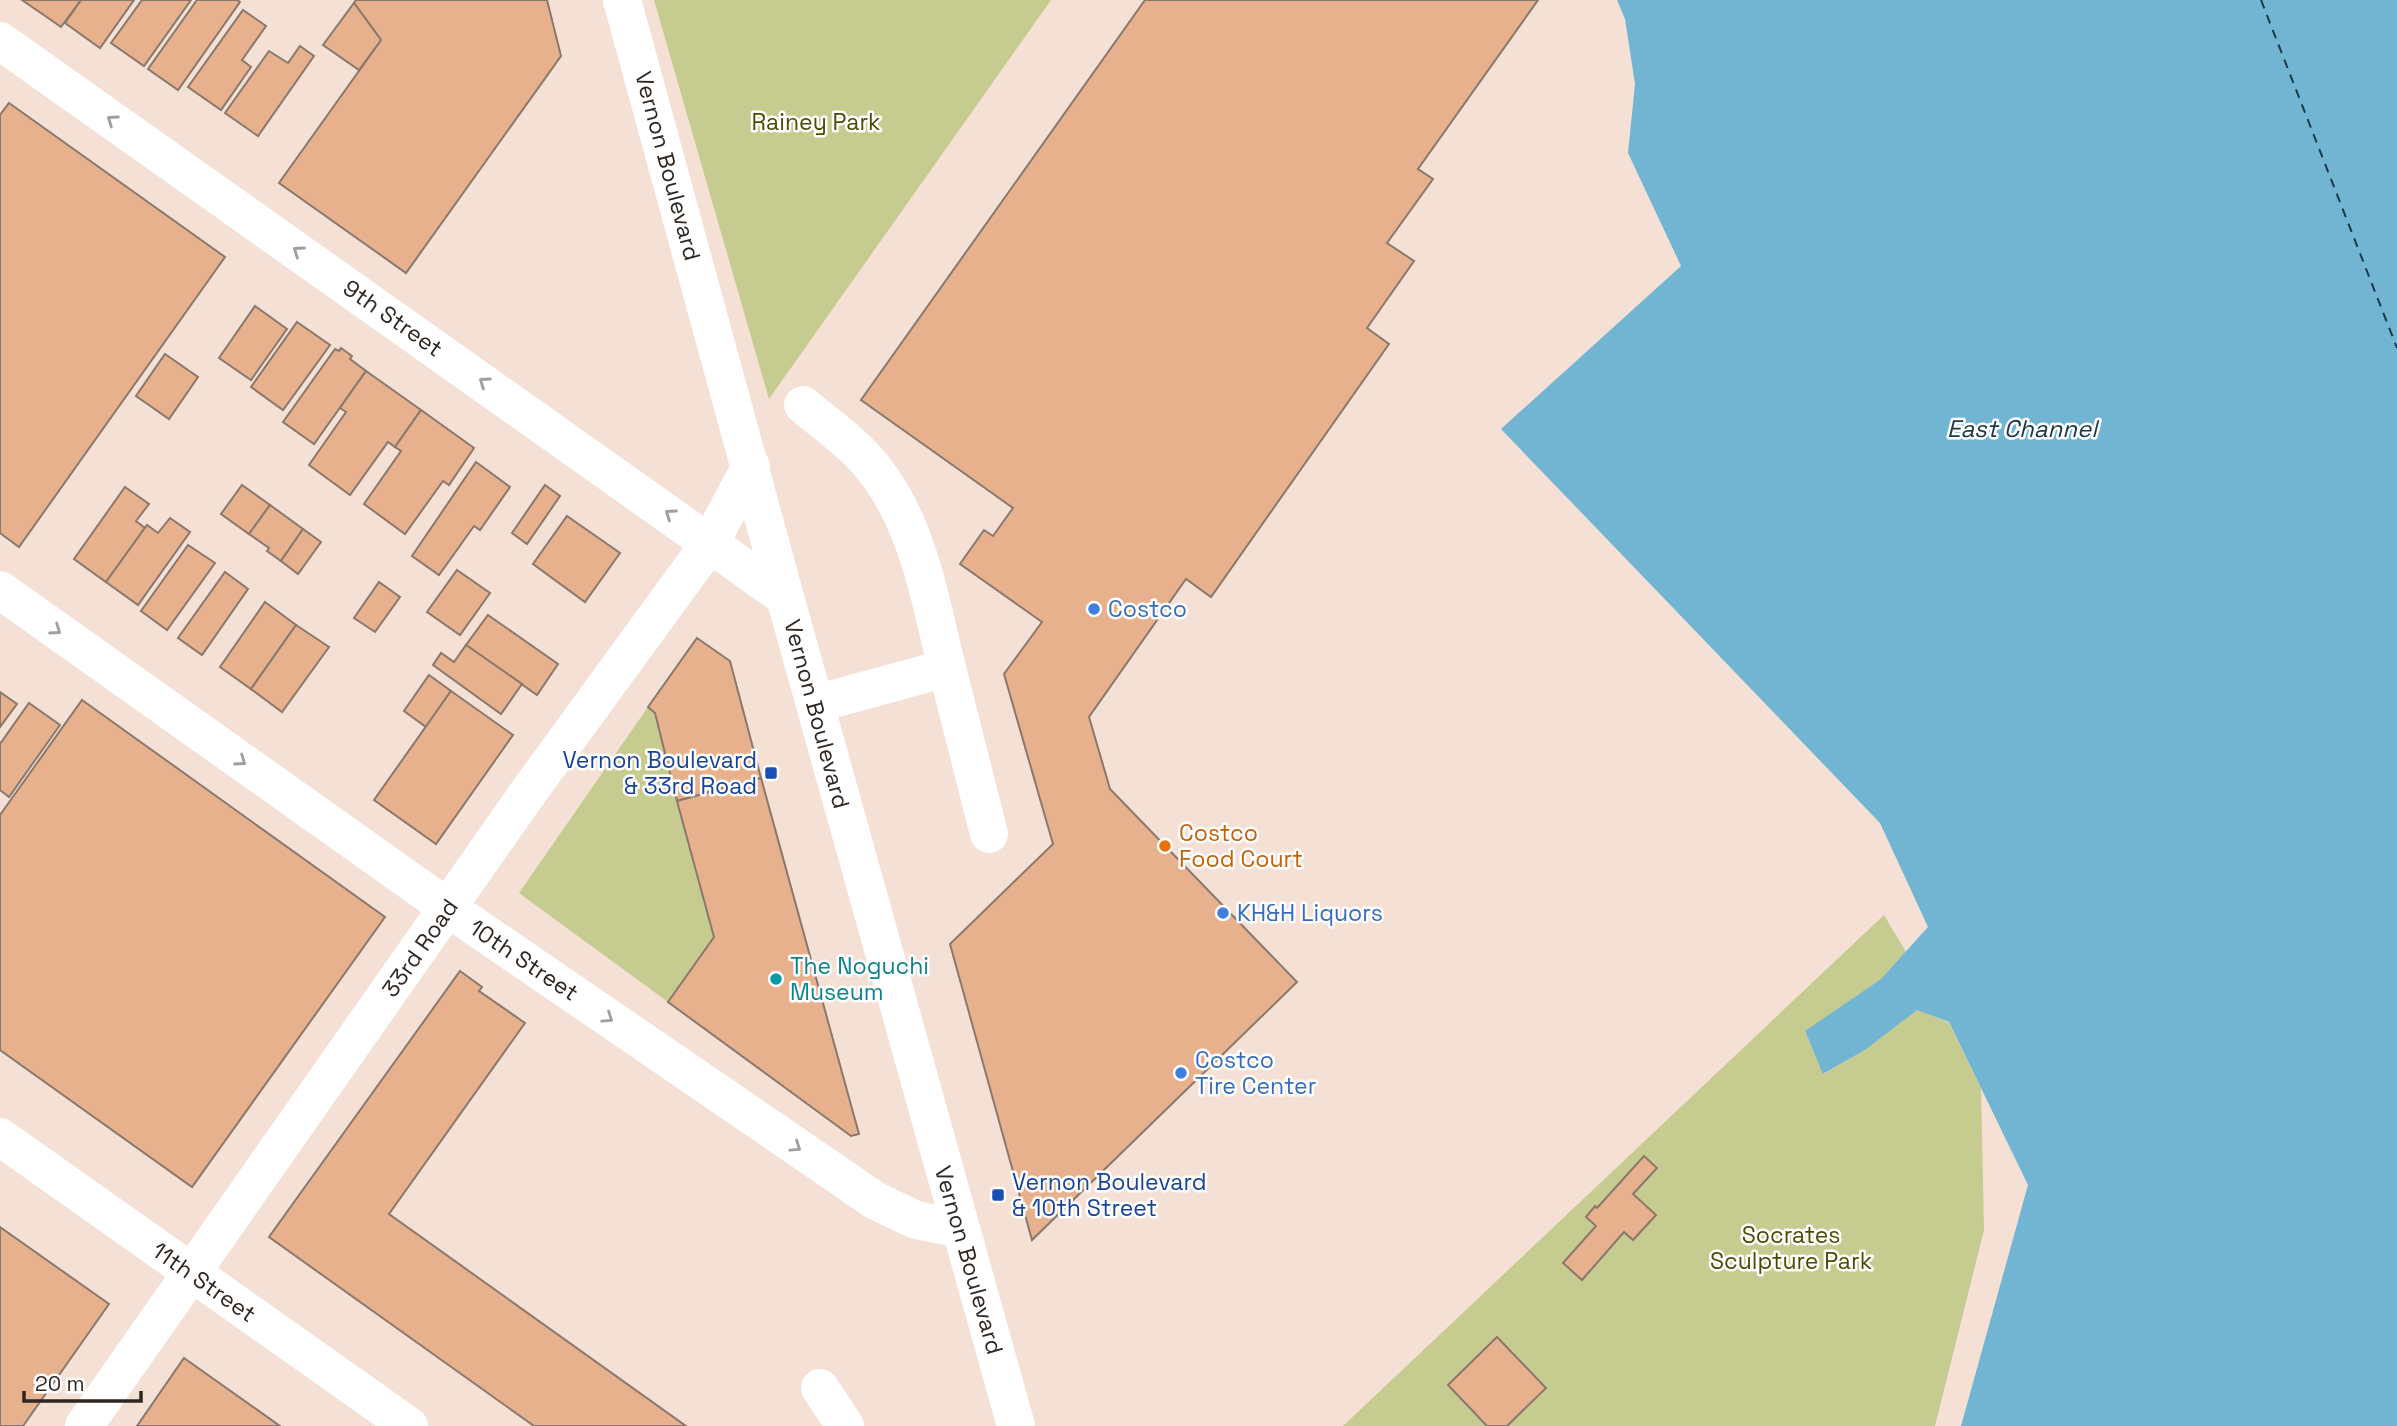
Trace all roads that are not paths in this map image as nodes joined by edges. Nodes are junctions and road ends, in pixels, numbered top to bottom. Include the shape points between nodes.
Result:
1 (622, 0) edge
2 (0, 41) edge
3 (803, 405) dead end
4 (751, 466) junction
5 (710, 542) junction
6 (0, 590) edge
7 (785, 597) junction
8 (947, 668) junction
9 (815, 704) junction
10 (989, 834) dead end
11 (448, 908) junction
12 (0, 1137) edge
13 (960, 1229) junction
14 (191, 1272) junction
15 (820, 1388) dead end
16 (84, 1426) edge
17 (409, 1426) edge
18 (845, 1426) edge
19 (1016, 1426) edge

1 - 4 street, Vernon Boulevard
5 -> 2 street, 9th Street
3 - 8 street via 858,451 901,512 916,545
4 - 5 street, 33rd Road
4 - 7 street, Vernon Boulevard
5 - 7 street, 9th Street
5 - 11 street, 33rd Road
6 -> 11 street, 10th Street
7 - 9 street, Vernon Boulevard
8 - 9 street
8 - 10 street
9 - 13 street, Vernon Boulevard
11 -> 13 street, 10th Street via 876,1201 916,1220
11 - 14 street, 33rd Road
12 - 14 street, 11th Street
13 - 19 street, Vernon Boulevard
14 - 16 street, 33rd Road
14 - 17 street, 11th Street
15 - 18 street

